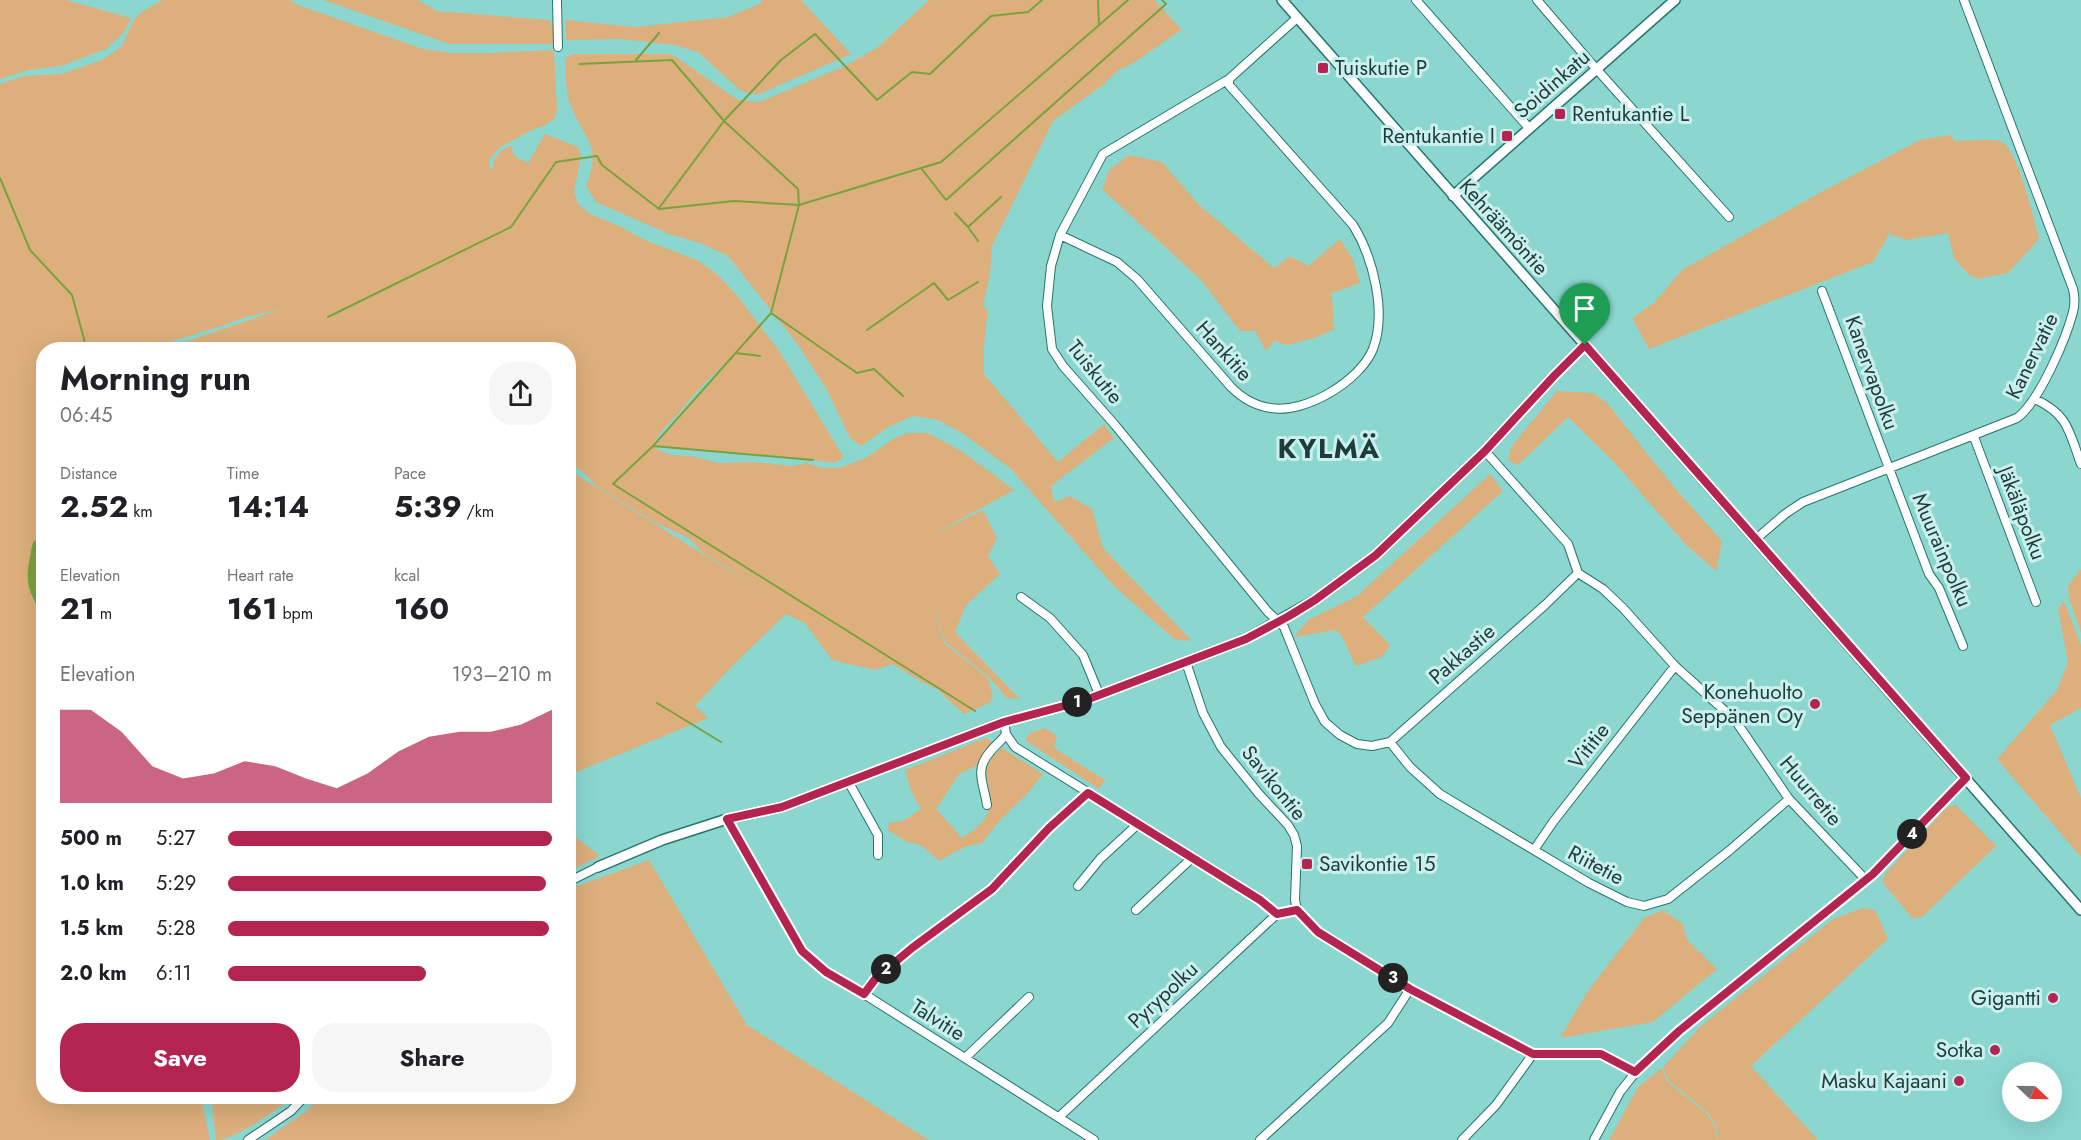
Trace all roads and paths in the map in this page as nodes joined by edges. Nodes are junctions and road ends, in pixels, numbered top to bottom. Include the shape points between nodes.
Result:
1 (557, 0) edge
2 (1282, 0) edge
3 (1416, 0) edge
4 (1537, 0) edge
5 (1675, 0) edge
6 (1964, 0) edge
7 (1297, 18) junction
8 (558, 47) dead end
9 (1597, 69) junction
10 (1229, 79) junction
11 (1529, 128) junction
12 (1453, 196) junction
13 (1729, 217) dead end
14 (1060, 235) junction
15 (1822, 291) dead end
16 (1585, 345) junction
17 (2035, 399) junction
18 (1974, 437) junction
19 (1485, 451) junction
20 (2081, 464) edge
21 (1888, 469) junction
22 (1756, 539) junction
23 (1578, 573) junction
24 (1021, 597) dead end
25 (2036, 602) dead end
26 (1277, 622) junction
27 (1963, 646) dead end
28 (1186, 663) junction
29 (1675, 666) junction
30 (1100, 694) junction
31 (1004, 722) junction
32 (1006, 734) junction
33 (1390, 742) junction
34 (1966, 778) junction
35 (848, 781) junction
36 (1088, 793) junction
37 (1789, 800) junction
38 (987, 805) dead end
39 (727, 819) junction
40 (1138, 824) junction
41 (1534, 850) junction
42 (878, 855) dead end
43 (1193, 857) junction
44 (598, 867) joint
45 (576, 878) edge
46 (1866, 880) junction
47 (1078, 886) dead end
48 (1136, 910) dead end
49 (1297, 910) junction
50 (2081, 910) edge
51 (1277, 914) junction
52 (1410, 989) junction
53 (864, 994) junction
54 (1029, 997) dead end
55 (1533, 1054) junction
56 (965, 1058) junction
57 (1635, 1072) junction
58 (298, 1104) edge
59 (1059, 1117) junction
60 (248, 1140) edge
61 (1094, 1140) edge
62 (1260, 1140) edge
63 (1462, 1140) edge
64 (1594, 1140) edge

1 - 8 street
2 - 7 street, Kehräämöntie
3 - 11 street
4 - 9 street
5 - 9 street, Soidinkatu
6 - 17 street, Kanervatie via 2075,298 2070,321
7 - 10 street, Tuiskutie
7 - 12 street, Kehräämöntie
9 - 11 street, Soidinkatu
9 - 13 street
10 - 14 street, Tuiskutie via 1103,154
10 - 14 street, Hankitie via 1229,85 1364,242 1374,275 1377,337 1358,372 1338,388 1305,404 1273,409 1256,405 1231,387 1137,279 1117,262
11 - 12 street, Soidinkatu
12 - 16 street, Kehräämöntie
14 - 26 street, Tuiskutie via 1051,266 1047,306 1052,349
15 - 21 street, Kanervapolku
16 - 19 street
16 - 22 street, Kehräämöntie
17 - 18 street, Kanervatie via 2017,418
17 - 20 street via 2061,417
18 - 21 street, Kanervatie
18 - 25 street, Jäkäläpolku
19 - 23 street via 1568,544
19 - 26 street via 1376,555 1315,600
21 - 22 street, Kanervatie via 1803,502
21 - 27 street, Muurainpolku via 1929,574 1940,588
22 - 34 street, Kehräämöntie
23 - 29 street, Huurretie via 1623,608
23 - 33 street, Pakkastie
24 - 30 street via 1050,618 1083,655
26 - 28 street
26 - 33 street via 1284,627 1325,722 1357,744
28 - 30 street
28 - 49 street, Savikontie via 1203,713 1221,747 1294,835
29 - 37 street, Huurretie via 1735,720
29 - 41 street, Vititie
30 - 31 street
31 - 32 street
31 - 35 street
32 - 36 street via 1015,747
32 - 38 street via 986,756 980,770
33 - 41 street, Riitetie via 1426,783
34 - 46 street
34 - 50 street, Kehräämöntie
35 - 39 street via 782,807
35 - 42 street via 878,835
36 - 40 street
36 - 53 street via 1049,828 998,884 876,978
37 - 41 street, Riitetie via 1668,899 1644,906 1615,897
37 - 46 street, Huurretie
39 - 44 street
39 - 53 street, Talvitie via 802,951 826,972
40 - 43 street
40 - 47 street
43 - 48 street
43 - 51 street
44 - 45 street
46 - 57 street via 1679,1031
49 - 51 street
49 - 52 street via 1318,932
51 - 59 street, Pyrypolku
52 - 55 street
52 - 62 street via 1388,1023
53 - 56 street, Talvitie
54 - 56 street
55 - 57 street via 1601,1054
55 - 63 street via 1496,1104
56 - 59 street, Talvitie
57 - 64 street
58 - 60 street
59 - 61 street, Talvitie

